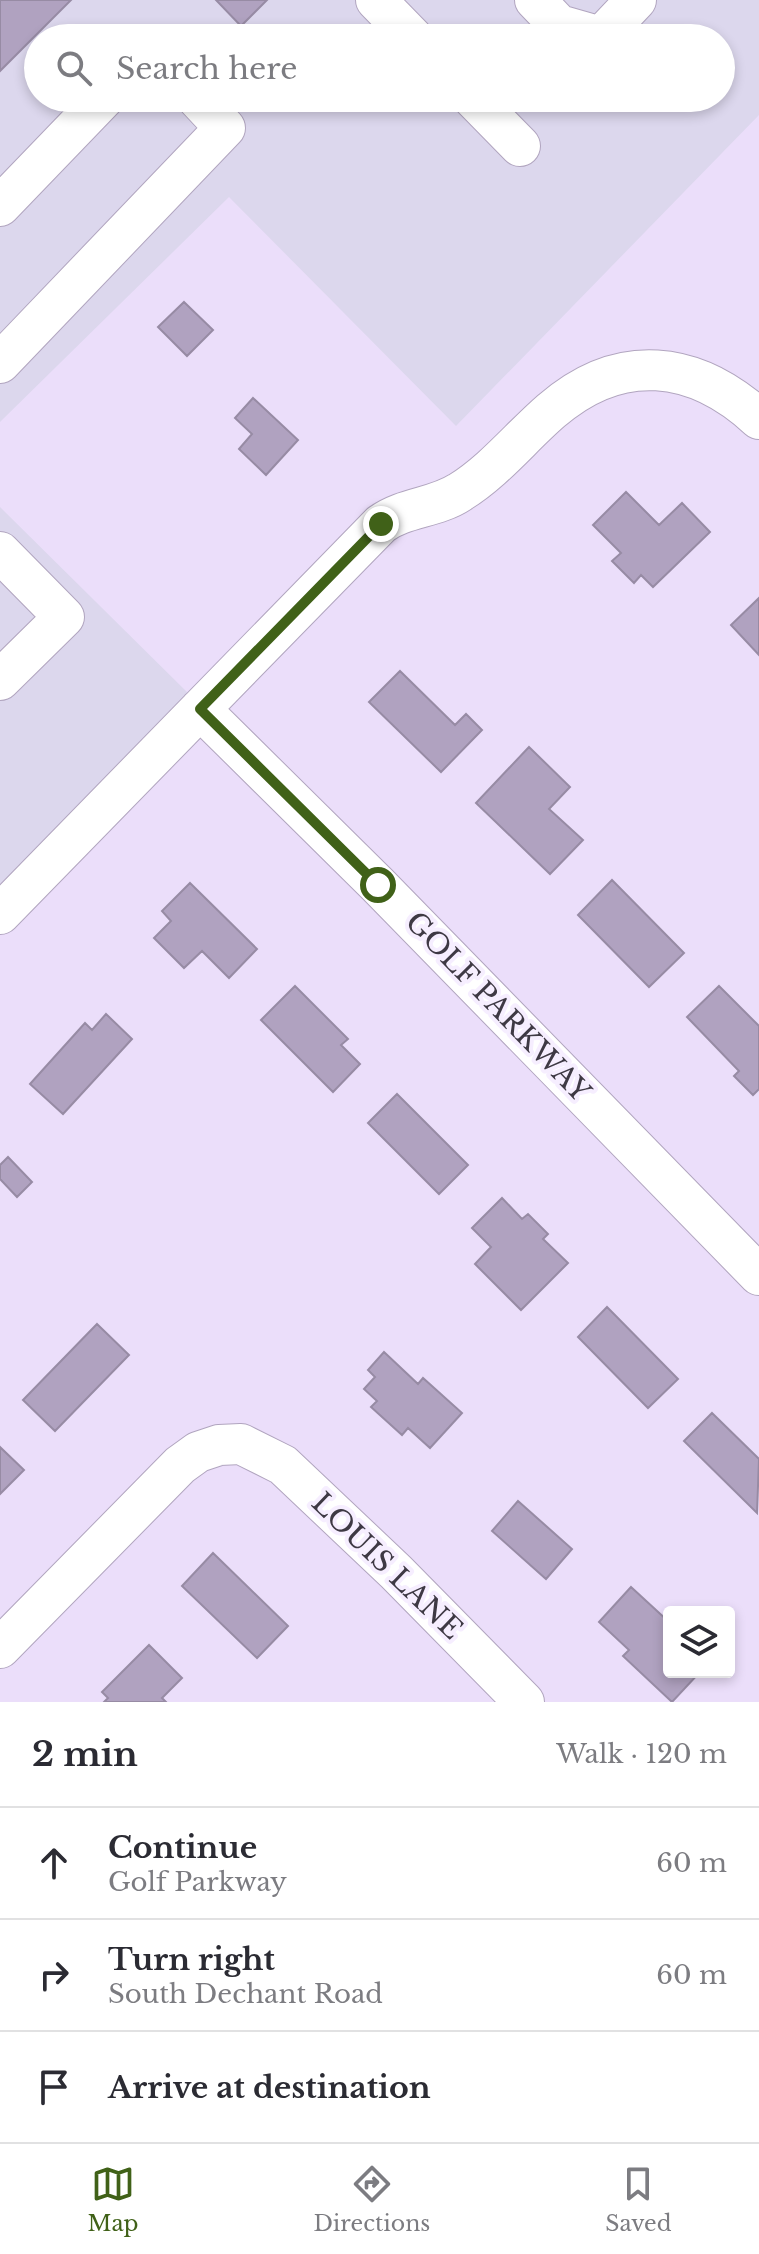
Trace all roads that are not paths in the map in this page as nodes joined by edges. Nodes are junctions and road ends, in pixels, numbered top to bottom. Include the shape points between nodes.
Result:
1 (376, 0) edge
2 (535, 0) edge
3 (636, 0) edge
4 (399, 24) edge
5 (558, 24) edge
6 (613, 24) edge
7 (91, 112) edge
8 (210, 112) edge
9 (487, 112) edge
10 (520, 146) dead end
11 (0, 206) edge
12 (0, 363) edge
13 (759, 419) edge
14 (0, 552) edge
15 (0, 680) edge
16 (200, 709) junction
17 (0, 914) edge
18 (759, 1275) edge
19 (0, 1648) edge
20 (524, 1702) edge

1 - 4 street
2 - 5 street
3 - 6 street
7 - 11 street
8 - 12 street via 225,128
9 - 10 street
13 - 16 street via 707,381 678,371 649,368 580,391 553,408 460,492 391,517
14 - 15 street via 64,617
16 - 17 street
16 - 18 street, GOLF PARKWAY
19 - 20 street, LOUIS LANE via 180,1465 198,1452 241,1444 283,1465

